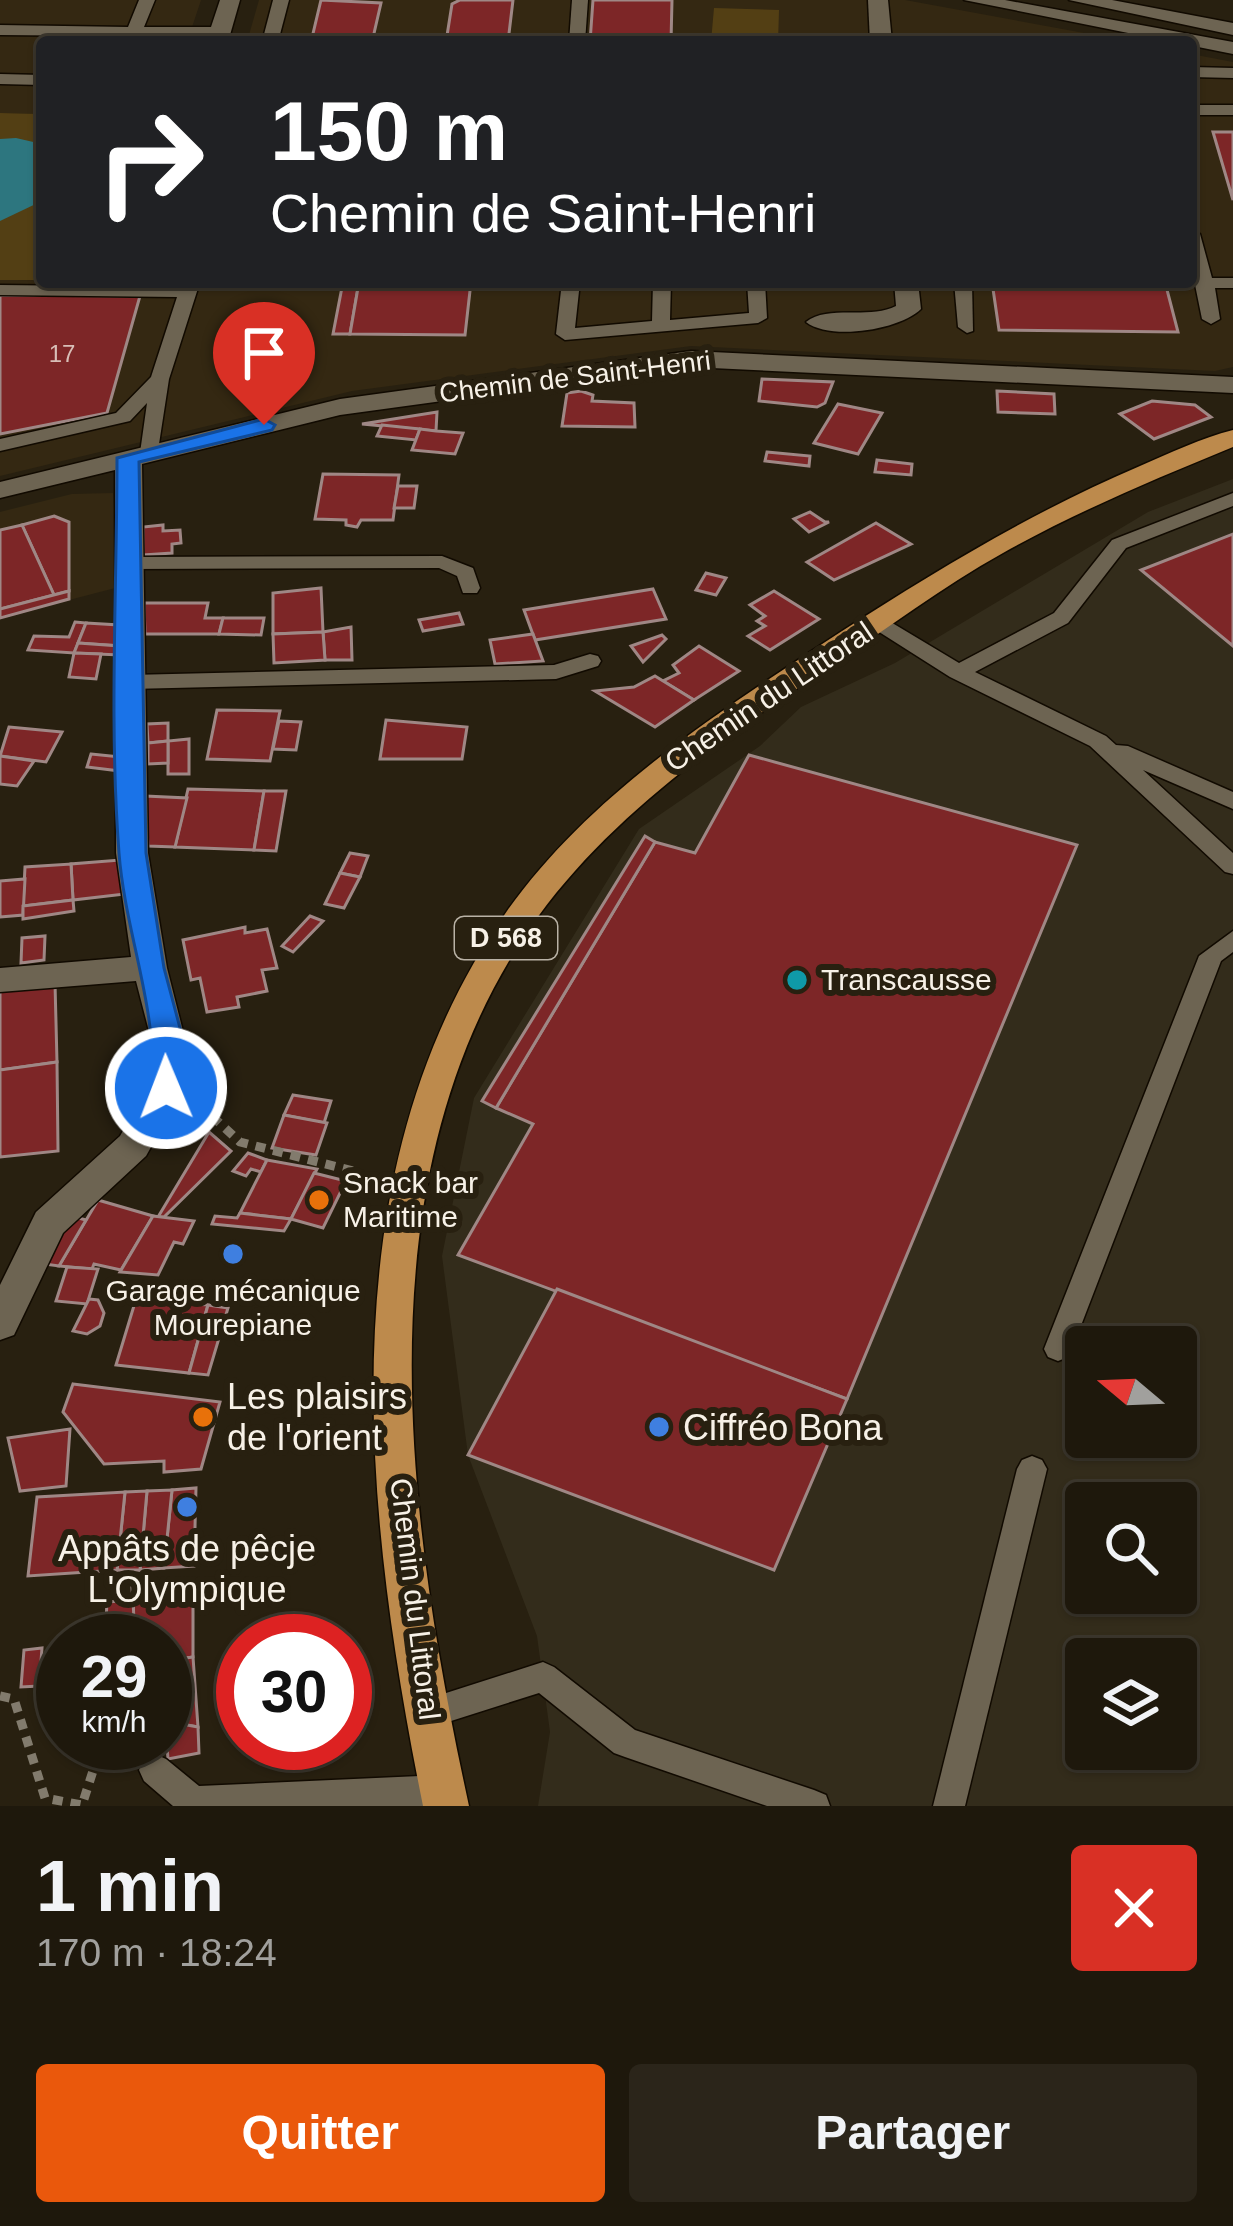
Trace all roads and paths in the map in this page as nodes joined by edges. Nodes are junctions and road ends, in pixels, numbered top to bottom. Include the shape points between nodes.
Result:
1 (147, 0) edge
2 (230, 0) edge
3 (281, 0) edge
4 (580, 0) edge
5 (878, 0) edge
6 (974, 0) edge
7 (1078, 0) edge
8 (1188, 0) edge
9 (1233, 8) edge
10 (1233, 29) edge
11 (0, 30) edge
12 (134, 32) junction
13 (202, 36) edge
14 (219, 36) edge
15 (272, 36) edge
16 (577, 36) edge
17 (881, 36) edge
18 (1153, 36) edge
19 (1197, 44) edge
20 (1233, 48) edge
21 (1197, 72) edge
22 (1233, 74) edge
23 (0, 79) edge
24 (36, 80) edge
25 (1197, 110) edge
26 (1233, 110) edge
27 (1197, 257) edge
28 (1204, 283) junction
29 (1233, 283) edge
30 (76, 288) edge
31 (189, 288) edge
32 (570, 288) edge
33 (662, 288) edge
34 (756, 288) edge
35 (906, 288) edge
36 (964, 288) edge
37 (0, 290) edge
38 (1211, 319) dead end
39 (819, 322) dead end
40 (661, 325) junction
41 (967, 327) dead end
42 (160, 379) junction
43 (1233, 385) edge
44 (1233, 438) edge
45 (0, 445) edge
46 (139, 455) junction
47 (0, 490) edge
48 (1233, 499) edge
49 (129, 563) junction
50 (470, 588) dead end
51 (876, 623) junction
52 (590, 662) dead end
53 (958, 672) junction
54 (130, 682) junction
55 (1098, 741) junction
56 (1233, 802) edge
57 (1233, 866) edge
58 (1233, 940) edge
59 (150, 968) junction
60 (0, 980) edge
61 (166, 1088) junction
62 (354, 1183) dead end
63 (0, 1324) edge
64 (1058, 1349) dead end
65 (1032, 1469) dead end
66 (0, 1696) edge
67 (429, 1713) junction
68 (36, 1769) edge
69 (36, 1770) edge
70 (93, 1770) edge
71 (155, 1770) dead end
72 (444, 1798) edge
73 (814, 1806) edge
74 (949, 1806) edge

1 - 12 lane
2 - 14 street
3 - 15 lane
4 - 16 lane
5 - 17 street
6 - 18 street
7 - 10 street
8 - 9 street
11 - 12 lane
12 - 13 lane
19 - 20 street
21 - 22 lane
23 - 24 lane
25 - 26 lane
27 - 28 lane
28 - 29 lane
28 - 38 lane
30 - 37 lane
31 - 42 lane
32 - 40 lane via 565,334
33 - 40 lane
34 - 40 lane via 758,318
35 - 39 street via 908,308 884,322
36 - 41 lane
42 - 45 lane via 123,417
42 - 46 lane
43 - 46 street, Chemin de Saint-Henri via 691,359 367,402
44 - 51 main road, Chemin du Littoral / D 568 via 1070,508 962,565
46 - 47 street, Chemin de Saint-Henri
46 - 49 street
48 - 53 lane via 1119,544 1060,618
49 - 50 lane via 442,562 466,572
49 - 54 street
51 - 53 lane
51 - 67 main road, Chemin du Littoral / D 568 via 648,780 516,922 462,1012 410,1171 397,1310 397,1460
52 - 54 lane via 556,672
53 - 55 lane
54 - 59 street via 132,853
55 - 56 lane
55 - 57 lane
58 - 64 lane via 1211,956
59 - 60 street
59 - 61 street via 170,1043
61 - 62 path via 191,1096 240,1142 357,1172
61 - 63 street via 133,1146 49,1223
65 - 74 lane
66 - 68 path via 14,1699
67 - 72 main road, Chemin du Littoral / D 568
67 - 73 lane via 543,1677 625,1742
69 - 70 path via 45,1798 82,1805
71 - 72 lane via 194,1802

